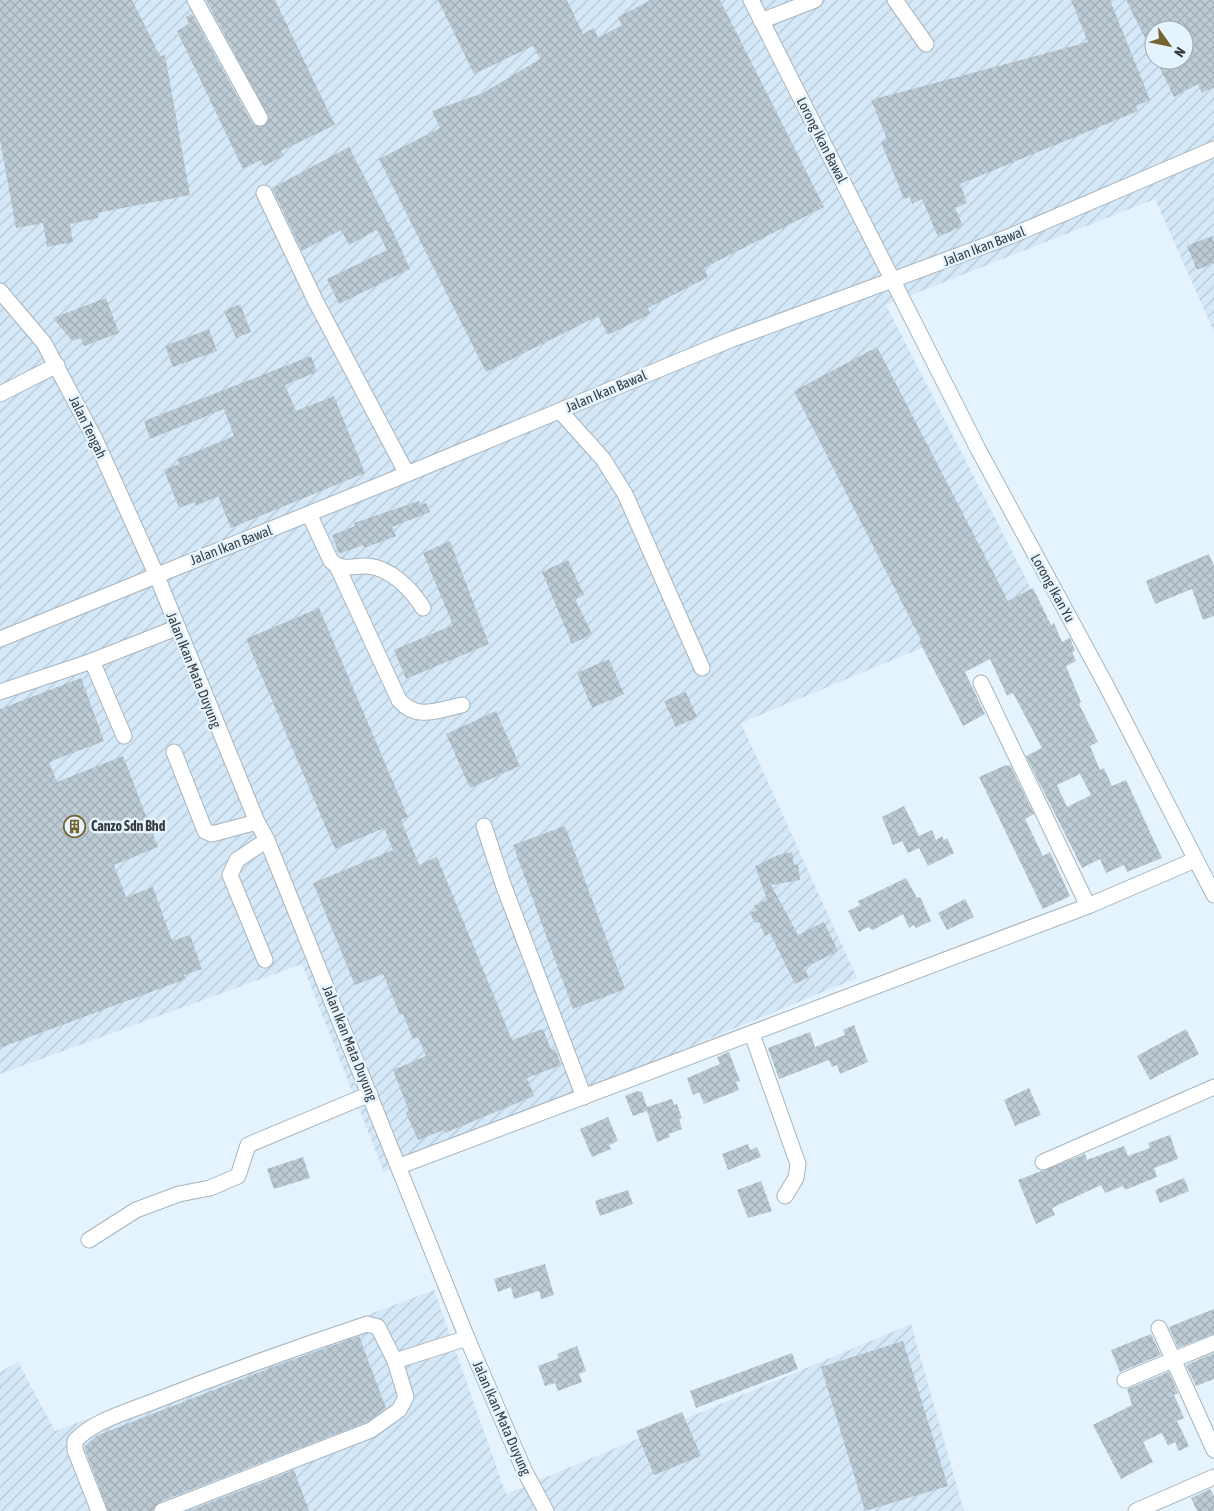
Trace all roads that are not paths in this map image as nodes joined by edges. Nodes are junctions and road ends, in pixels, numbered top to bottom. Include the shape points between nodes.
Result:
1 (195, 0) edge
2 (751, 0) edge
3 (815, 0) edge
4 (895, 0) edge
5 (761, 21) junction
6 (926, 44) dead end
7 (260, 118) dead end
8 (1214, 149) edge
9 (264, 193) dead end
10 (893, 280) junction
11 (0, 291) edge
12 (57, 365) junction
13 (0, 394) edge
14 (560, 411) junction
15 (407, 474) junction
16 (309, 514) junction
17 (336, 566) junction
18 (156, 574) junction
19 (423, 608) dead end
20 (176, 628) junction
21 (0, 638) edge
22 (92, 661) junction
23 (702, 668) dead end
24 (981, 683) dead end
25 (0, 692) edge
26 (462, 705) dead end
27 (124, 736) dead end
28 (174, 752) dead end
29 (257, 822) junction
30 (484, 826) dead end
31 (267, 840) junction
32 (1195, 860) junction
33 (1214, 895) edge
34 (1088, 906) junction
35 (265, 960) dead end
36 (752, 1034) junction
37 (1214, 1087) edge
38 (370, 1094) junction
39 (584, 1097) junction
40 (1043, 1162) dead end
41 (400, 1166) junction
42 (784, 1196) dead end
43 (89, 1240) dead end
44 (1159, 1328) dead end
45 (467, 1338) junction
46 (1214, 1343) edge
47 (395, 1361) junction
48 (1174, 1361) junction
49 (1124, 1380) dead end
50 (1214, 1450) edge
51 (1214, 1477) edge
52 (99, 1511) edge
53 (162, 1511) edge
54 (546, 1511) edge
55 (1136, 1511) edge

1 - 7 street
2 - 5 street, Lorong Ikan Bawal
3 - 5 street
4 - 6 street
5 - 10 street, Lorong Ikan Bawal
8 - 10 street, Jalan Ikan Bawal via 1011,236
9 - 15 street via 316,302
10 - 14 street, Jalan Ikan Bawal via 730,340
10 - 32 street, Lorong Ikan Yu via 978,449 1106,685
11 - 12 street, Jalan Tengah via 44,343
12 - 13 street
12 - 18 street, Jalan Tengah via 95,439
14 - 15 street, Jalan Ikan Bawal
14 - 23 street via 603,459 625,494
15 - 16 street, Jalan Ikan Bawal
16 - 17 street
16 - 18 street, Jalan Ikan Bawal
17 - 19 street via 379,568 406,587
17 - 26 street via 407,709 417,714
18 - 20 street, Jalan Ikan Mata Duyung
18 - 21 street, Jalan Ikan Bawal
20 - 22 street
20 - 29 street, Jalan Ikan Mata Duyung
22 - 25 street
22 - 27 street
24 - 34 street
28 - 29 street via 205,830 212,834
29 - 31 street, Jalan Ikan Mata Duyung
30 - 39 street
31 - 35 street via 237,860 230,875
31 - 38 street, Jalan Ikan Mata Duyung
32 - 33 street, Lorong Ikan Yu
32 - 34 street
34 - 36 street
36 - 39 street
36 - 42 street via 798,1164 796,1178
37 - 40 street
38 - 41 street, Jalan Ikan Mata Duyung
38 - 43 street via 248,1145 238,1176 210,1188 179,1194 136,1210
39 - 41 street
41 - 45 street, Jalan Ikan Mata Duyung
44 - 48 street
45 - 47 street
45 - 54 street, Jalan Ikan Mata Duyung via 524,1470
46 - 48 street
47 - 52 street via 378,1327 367,1324 198,1384 82,1433 75,1441 75,1450
47 - 53 street via 406,1397 399,1410 372,1430
48 - 49 street
48 - 50 street
51 - 55 street

